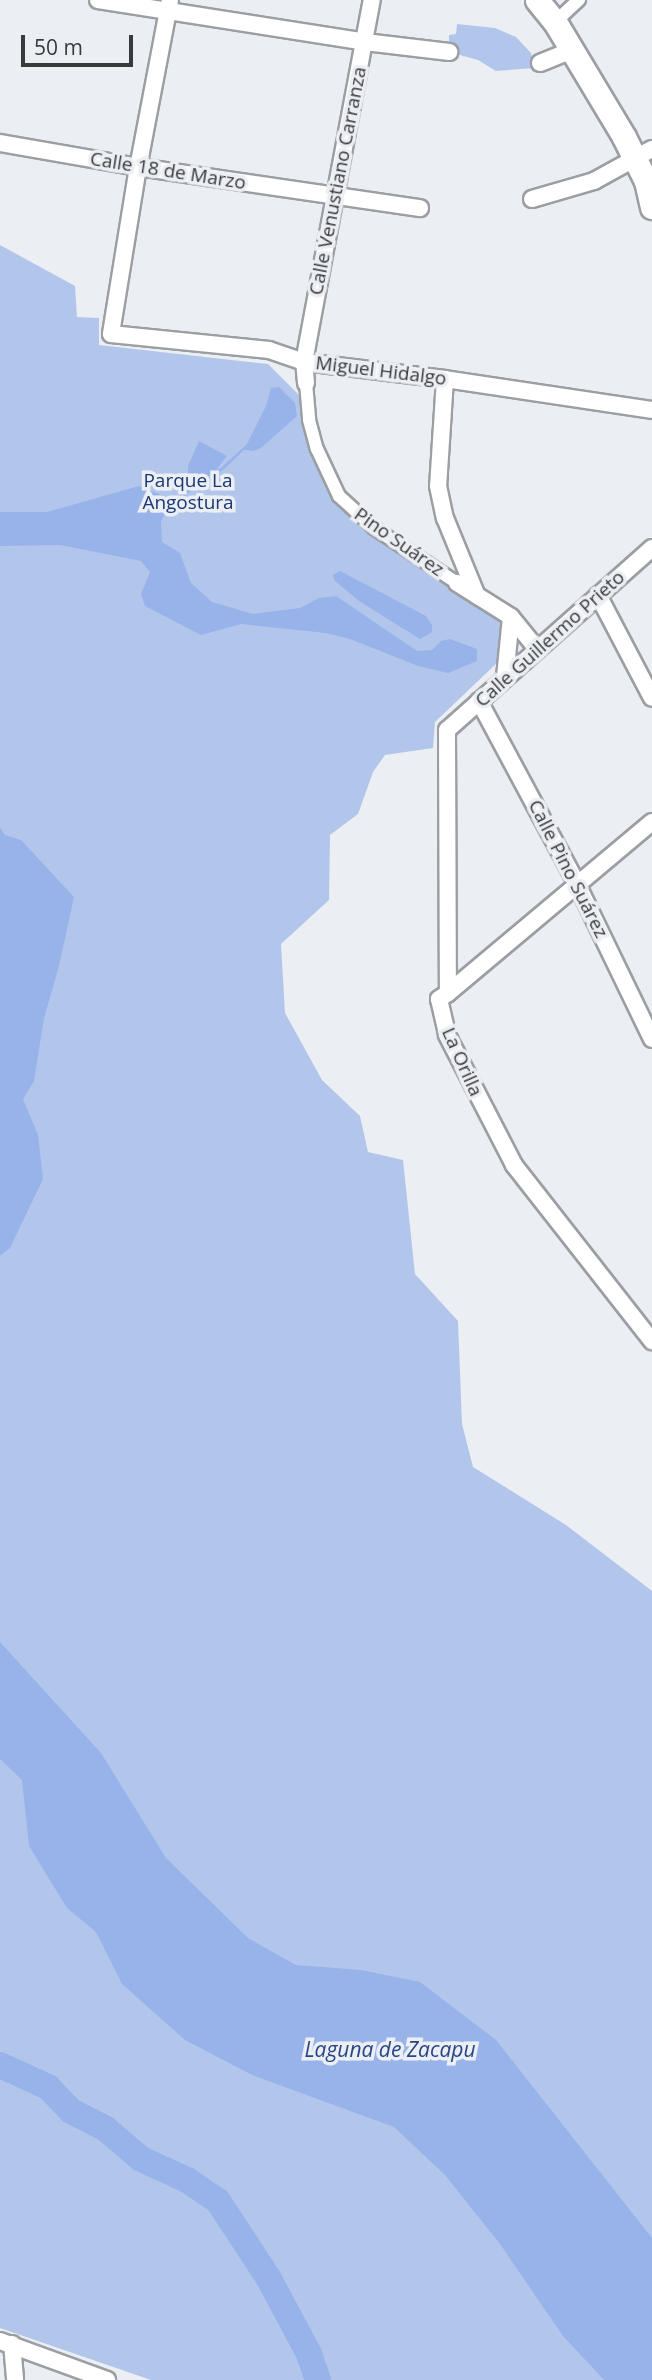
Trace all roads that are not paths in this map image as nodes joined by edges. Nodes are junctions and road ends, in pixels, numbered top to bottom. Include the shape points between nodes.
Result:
1 (98, 0) edge
2 (372, 0) edge
3 (537, 0) edge
4 (579, 0) edge
5 (169, 5) edge
6 (555, 22) junction
7 (365, 42) junction
8 (570, 51) junction
9 (449, 52) dead end
10 (540, 63) dead end
11 (0, 143) edge
12 (644, 154) edge
13 (138, 167) junction
14 (336, 198) junction
15 (532, 199) dead end
16 (652, 207) edge
17 (420, 208) dead end
18 (304, 362) junction
19 (444, 379) junction
20 (306, 383) joint
21 (652, 410) edge
22 (652, 548) edge
23 (457, 583) joint
24 (598, 595) junction
25 (477, 596) junction
26 (511, 617) junction
27 (537, 649) junction
28 (505, 677) junction
29 (652, 698) edge
30 (480, 701) junction
31 (447, 730) joint
32 (652, 821) edge
33 (578, 886) junction
34 (447, 993) junction
35 (652, 1039) edge
36 (652, 1342) edge
37 (6, 2343) edge
38 (15, 2380) edge
39 (107, 2380) edge

1 - 5 street
2 - 7 street, Calle Venustiano Carranza
3 - 6 main road
4 - 6 street
5 - 7 street
5 - 13 street
6 - 8 main road
7 - 9 street
7 - 14 street, Calle Venustiano Carranza
8 - 10 street
8 - 12 main road
11 - 13 street, Calle 18 de Marzo
12 - 15 street via 594,181
12 - 16 main road
13 - 14 street, Calle 18 de Marzo
13 - 18 street, Miguel Hidalgo via 111,334 269,351
14 - 17 street, Calle 18 de Marzo
14 - 18 street, Calle Venustiano Carranza
18 - 19 street, Miguel Hidalgo
18 - 20 street
19 - 21 street, Miguel Hidalgo
19 - 25 street via 438,486 445,519
20 - 23 street, Pino Suárez via 317,449 339,496 374,528
22 - 24 street, Calle Guillermo Prieto
23 - 25 street
24 - 27 street, Calle Guillermo Prieto
24 - 29 street
25 - 26 street
26 - 27 street
26 - 28 street
27 - 28 street, Calle Guillermo Prieto
28 - 30 street, Calle Guillermo Prieto
30 - 31 street, Calle Guillermo Prieto
30 - 33 street, Calle Pino Suárez
31 - 34 street, La Orilla
32 - 33 street
33 - 34 street
33 - 35 street, Calle Pino Suárez
34 - 36 street, La Orilla via 439,999 447,1035 514,1165
37 - 38 street
37 - 39 street

